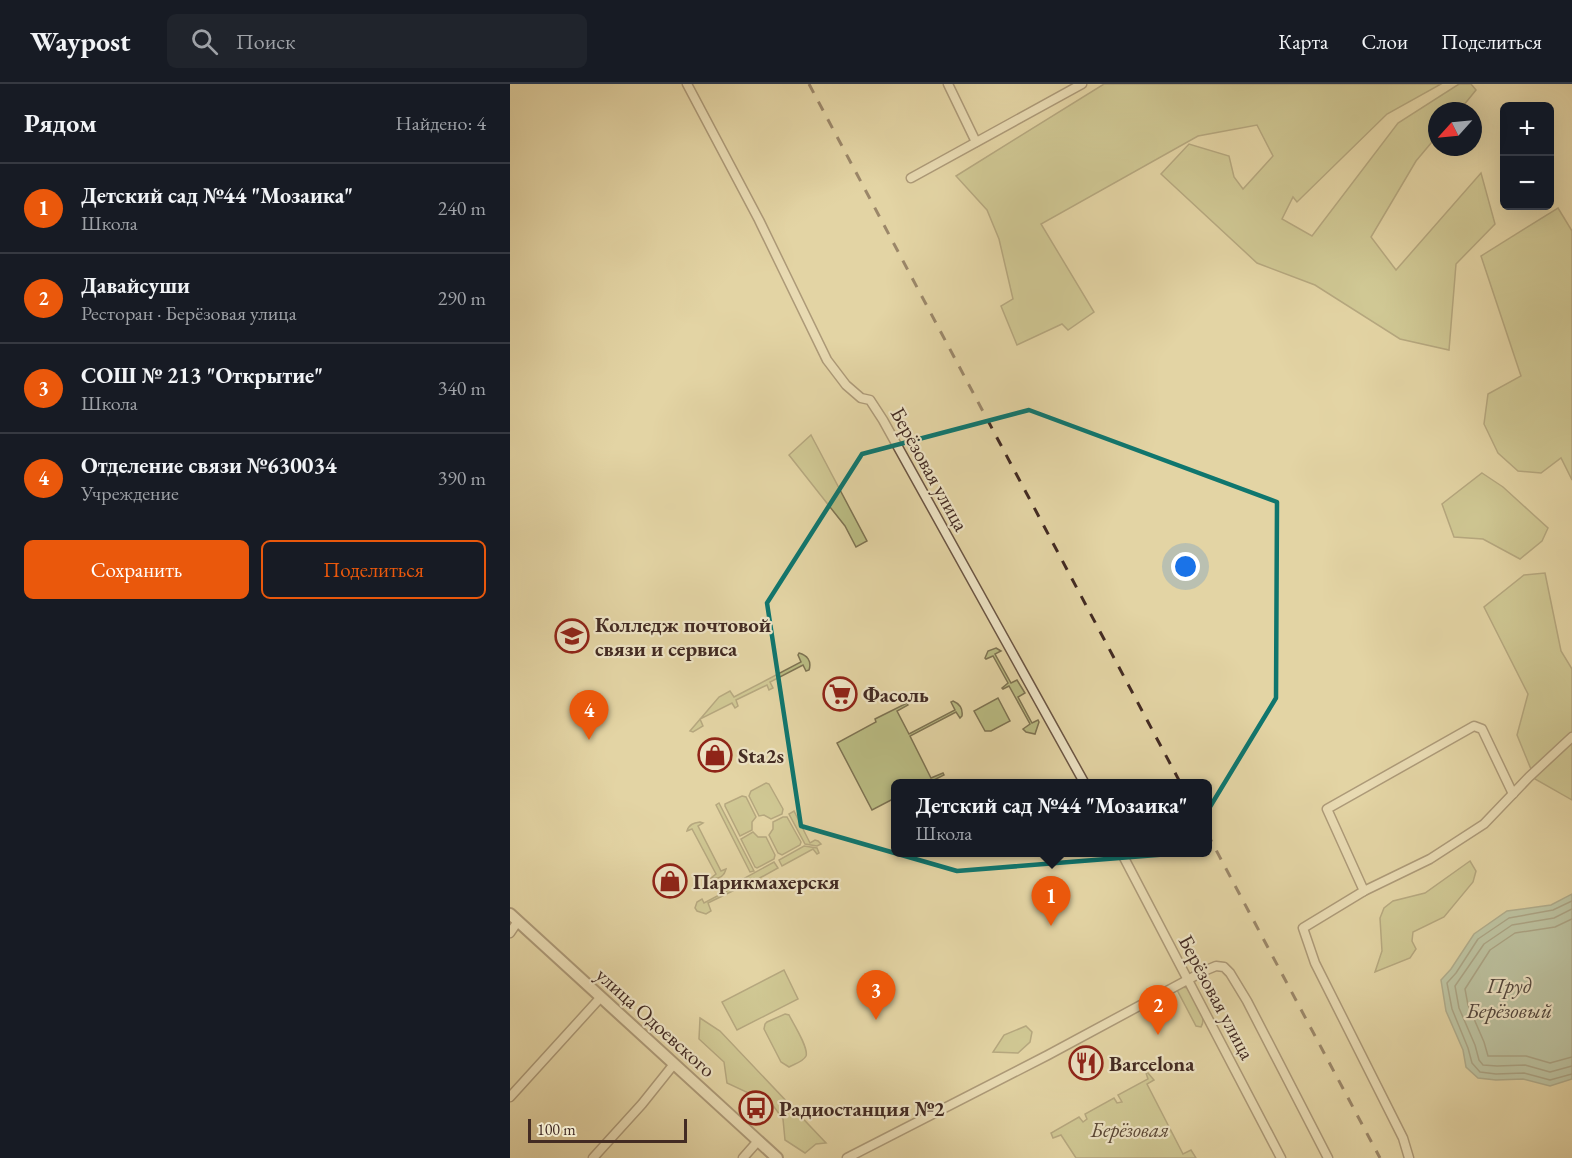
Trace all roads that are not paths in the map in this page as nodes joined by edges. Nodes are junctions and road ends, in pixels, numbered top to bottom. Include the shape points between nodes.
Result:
1 (687, 84) edge
2 (948, 84) edge
3 (1082, 84) edge
4 (976, 142) junction
5 (911, 178) dead end
6 (1572, 737) edge
7 (1083, 779) edge
8 (1513, 794) junction
9 (1124, 857) edge
10 (1364, 891) junction
11 (514, 918) edge
12 (510, 933) edge
13 (1187, 980) junction
14 (601, 997) junction
15 (674, 1064) junction
16 (510, 1096) edge
17 (758, 1141) junction
18 (593, 1158) edge
19 (743, 1158) edge
20 (777, 1158) edge
21 (847, 1158) edge
22 (1281, 1158) edge
23 (1328, 1158) edge
24 (1410, 1158) edge

1 - 7 street, Берёзовая улица via 827,360 846,385 861,398 870,400 883,420
2 - 4 street
3 - 4 street
4 - 5 street
6 - 8 street
8 - 10 street via 1484,824 1430,859
8 - 10 street via 1482,729 1474,726 1327,809
9 - 13 street, Берёзовая улица
10 - 24 street via 1304,928 1315,963
11 - 12 street
11 - 14 street, улица Одоевского
13 - 21 street
13 - 22 street, Берёзовая улица
13 - 23 street via 1216,966 1230,973
14 - 15 street, улица Одоевского
14 - 16 street
15 - 17 street, улица Одоевского
15 - 18 street
17 - 19 street
17 - 20 street, улица Одоевского

